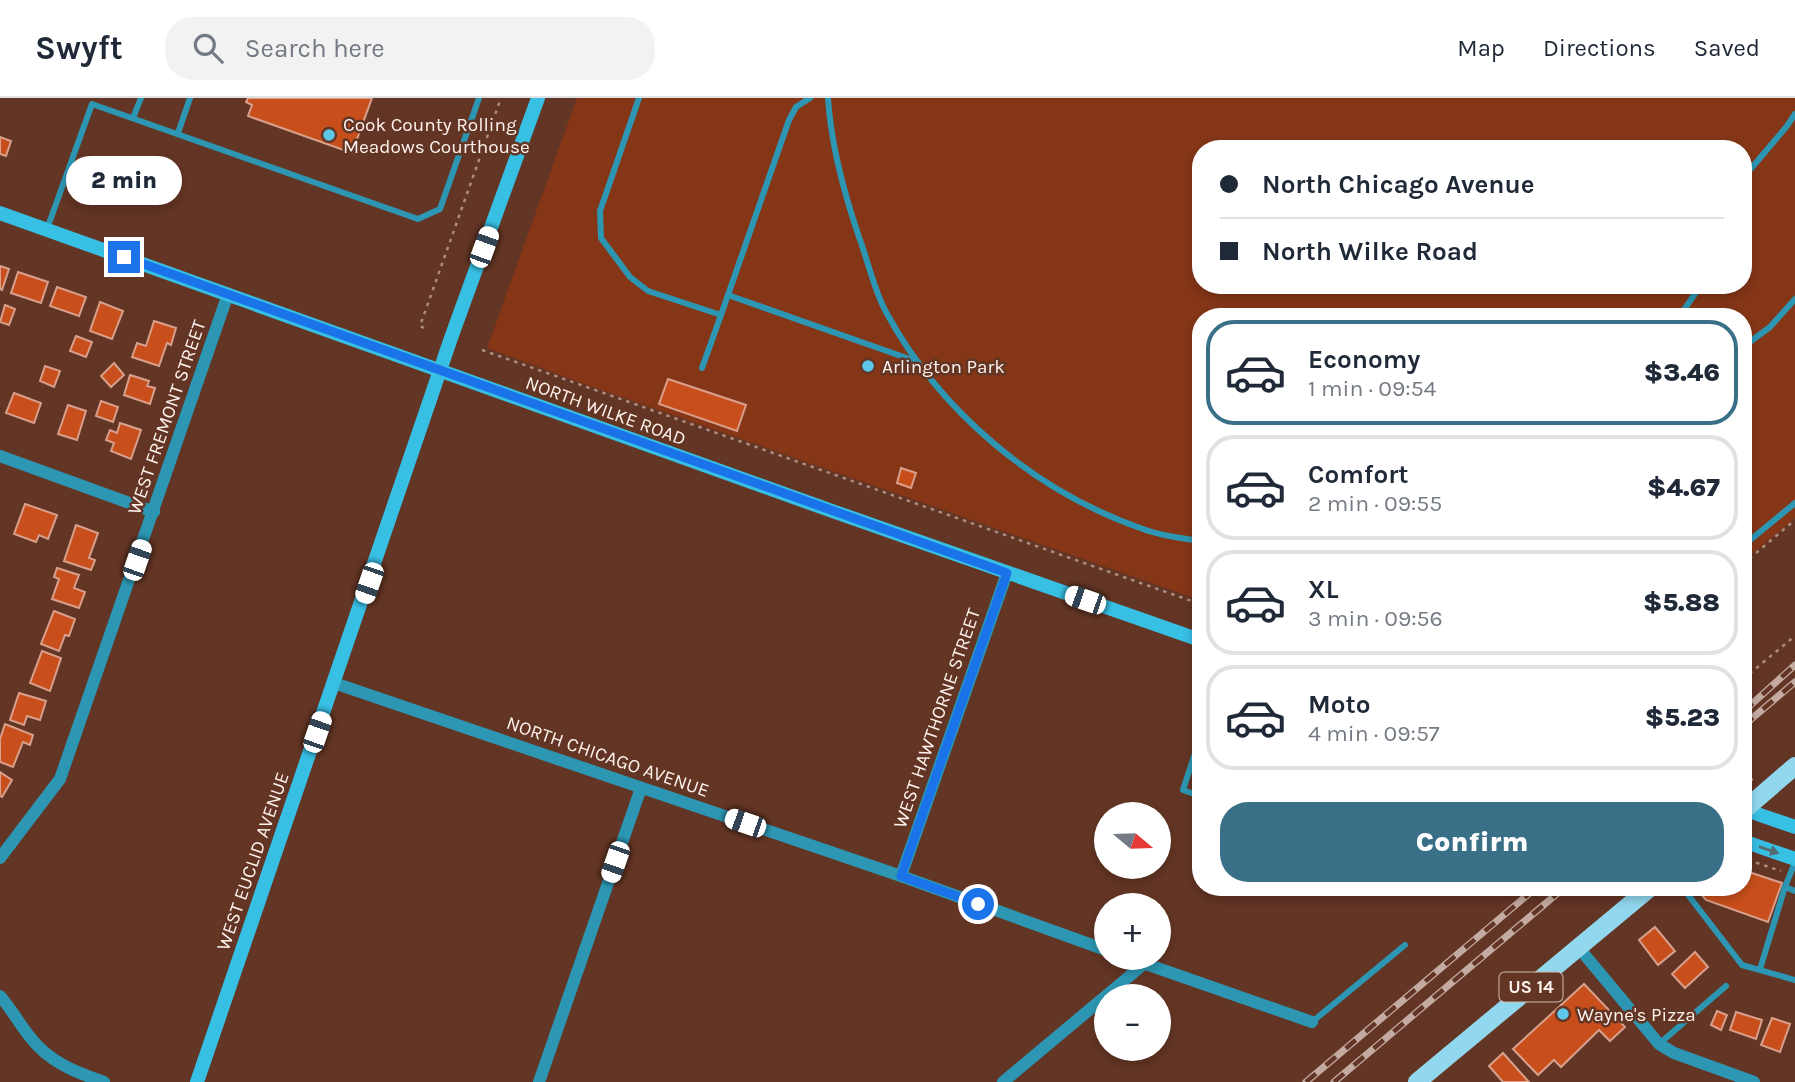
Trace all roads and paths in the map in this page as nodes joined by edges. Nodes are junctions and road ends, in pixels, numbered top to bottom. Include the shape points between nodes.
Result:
1 (141, 98) edge
2 (190, 98) edge
3 (479, 98) edge
4 (501, 98) edge
5 (538, 98) edge
6 (639, 98) edge
7 (810, 98) edge
8 (828, 98) edge
9 (93, 101) edge
10 (1795, 114) edge
11 (133, 118) junction
12 (178, 133) junction
13 (1752, 167) edge
14 (0, 213) edge
15 (46, 229) junction
16 (228, 294) junction
17 (728, 295) junction
18 (1795, 299) edge
19 (721, 316) junction
20 (424, 328) dead end
21 (1752, 340) edge
22 (482, 350) dead end
23 (918, 362) junction
24 (702, 368) dead end
25 (440, 371) junction
26 (0, 456) edge
27 (1795, 503) edge
28 (154, 512) junction
29 (1795, 520) edge
30 (1192, 539) edge
31 (1752, 539) edge
32 (1752, 556) edge
33 (1007, 573) junction
34 (1192, 601) edge
35 (1795, 636) edge
36 (1192, 637) edge
37 (1752, 671) edge
38 (334, 682) junction
39 (1192, 762) edge
40 (1795, 766) edge
41 (641, 788) junction
42 (1192, 793) edge
43 (1752, 803) edge
44 (1752, 813) edge
45 (1795, 827) edge
46 (1752, 844) edge
47 (1, 857) edge
48 (1752, 861) edge
49 (1795, 861) edge
50 (1790, 874) junction
51 (901, 876) junction
52 (1786, 887) junction
53 (1795, 891) edge
54 (1640, 896) edge
55 (1689, 896) edge
56 (1405, 945) dead end
57 (1094, 946) edge
58 (1579, 948) junction
59 (1760, 969) junction
60 (1137, 970) edge
61 (1161, 970) edge
62 (1795, 980) edge
63 (1726, 986) dead end
64 (0, 996) edge
65 (1312, 1022) joint
66 (1660, 1044) junction
67 (104, 1082) edge
68 (197, 1082) edge
69 (539, 1082) edge
70 (1003, 1082) edge
71 (1417, 1082) edge
72 (1754, 1082) edge

1 - 11 lane
2 - 12 lane
3 - 12 lane via 440,209 418,219
4 - 20 path via 420,326
5 - 25 main road, WEST EUCLID AVENUE
6 - 19 lane via 600,211 601,238 630,277 648,291
7 - 17 lane via 796,107 789,120
8 - 23 lane via 850,210 884,310
9 - 11 lane
9 - 15 lane
10 - 13 lane
11 - 12 lane
14 - 15 main road, NORTH WILKE ROAD
15 - 16 main road, NORTH WILKE ROAD
16 - 25 main road, NORTH WILKE ROAD
16 - 28 street, WEST FREMONT STREET
17 - 19 lane
17 - 23 lane
18 - 21 lane
19 - 24 lane
22 - 34 path
23 - 30 lane via 951,403 1010,457 1075,500 1145,530
25 - 33 main road, NORTH WILKE ROAD
25 - 38 main road, WEST EUCLID AVENUE
26 - 28 street
27 - 31 lane
28 - 47 street, WEST FREMONT STREET via 60,779
29 - 32 path
33 - 36 main road, NORTH WILKE ROAD
33 - 51 street, WEST HAWTHORNE STREET
35 - 37 path
38 - 41 street, NORTH CHICAGO AVENUE
38 - 68 main road, WEST EUCLID AVENUE
39 - 42 lane via 1183,790
40 - 43 main road
41 - 51 street, NORTH CHICAGO AVENUE
41 - 69 street
44 - 45 main road
46 -> 49 main road
48 - 50 path
49 - 50 lane
50 - 52 lane
51 - 57 street, NORTH CHICAGO AVENUE
52 - 53 lane
52 - 59 lane
54 - 58 main road, US 14
55 - 59 lane via 1742,965
56 - 65 lane
58 - 66 street
58 - 71 main road, US 14
59 - 62 lane
60 - 70 street
61 - 65 street
63 - 66 lane
64 - 67 street via 48,1057
66 - 72 street

